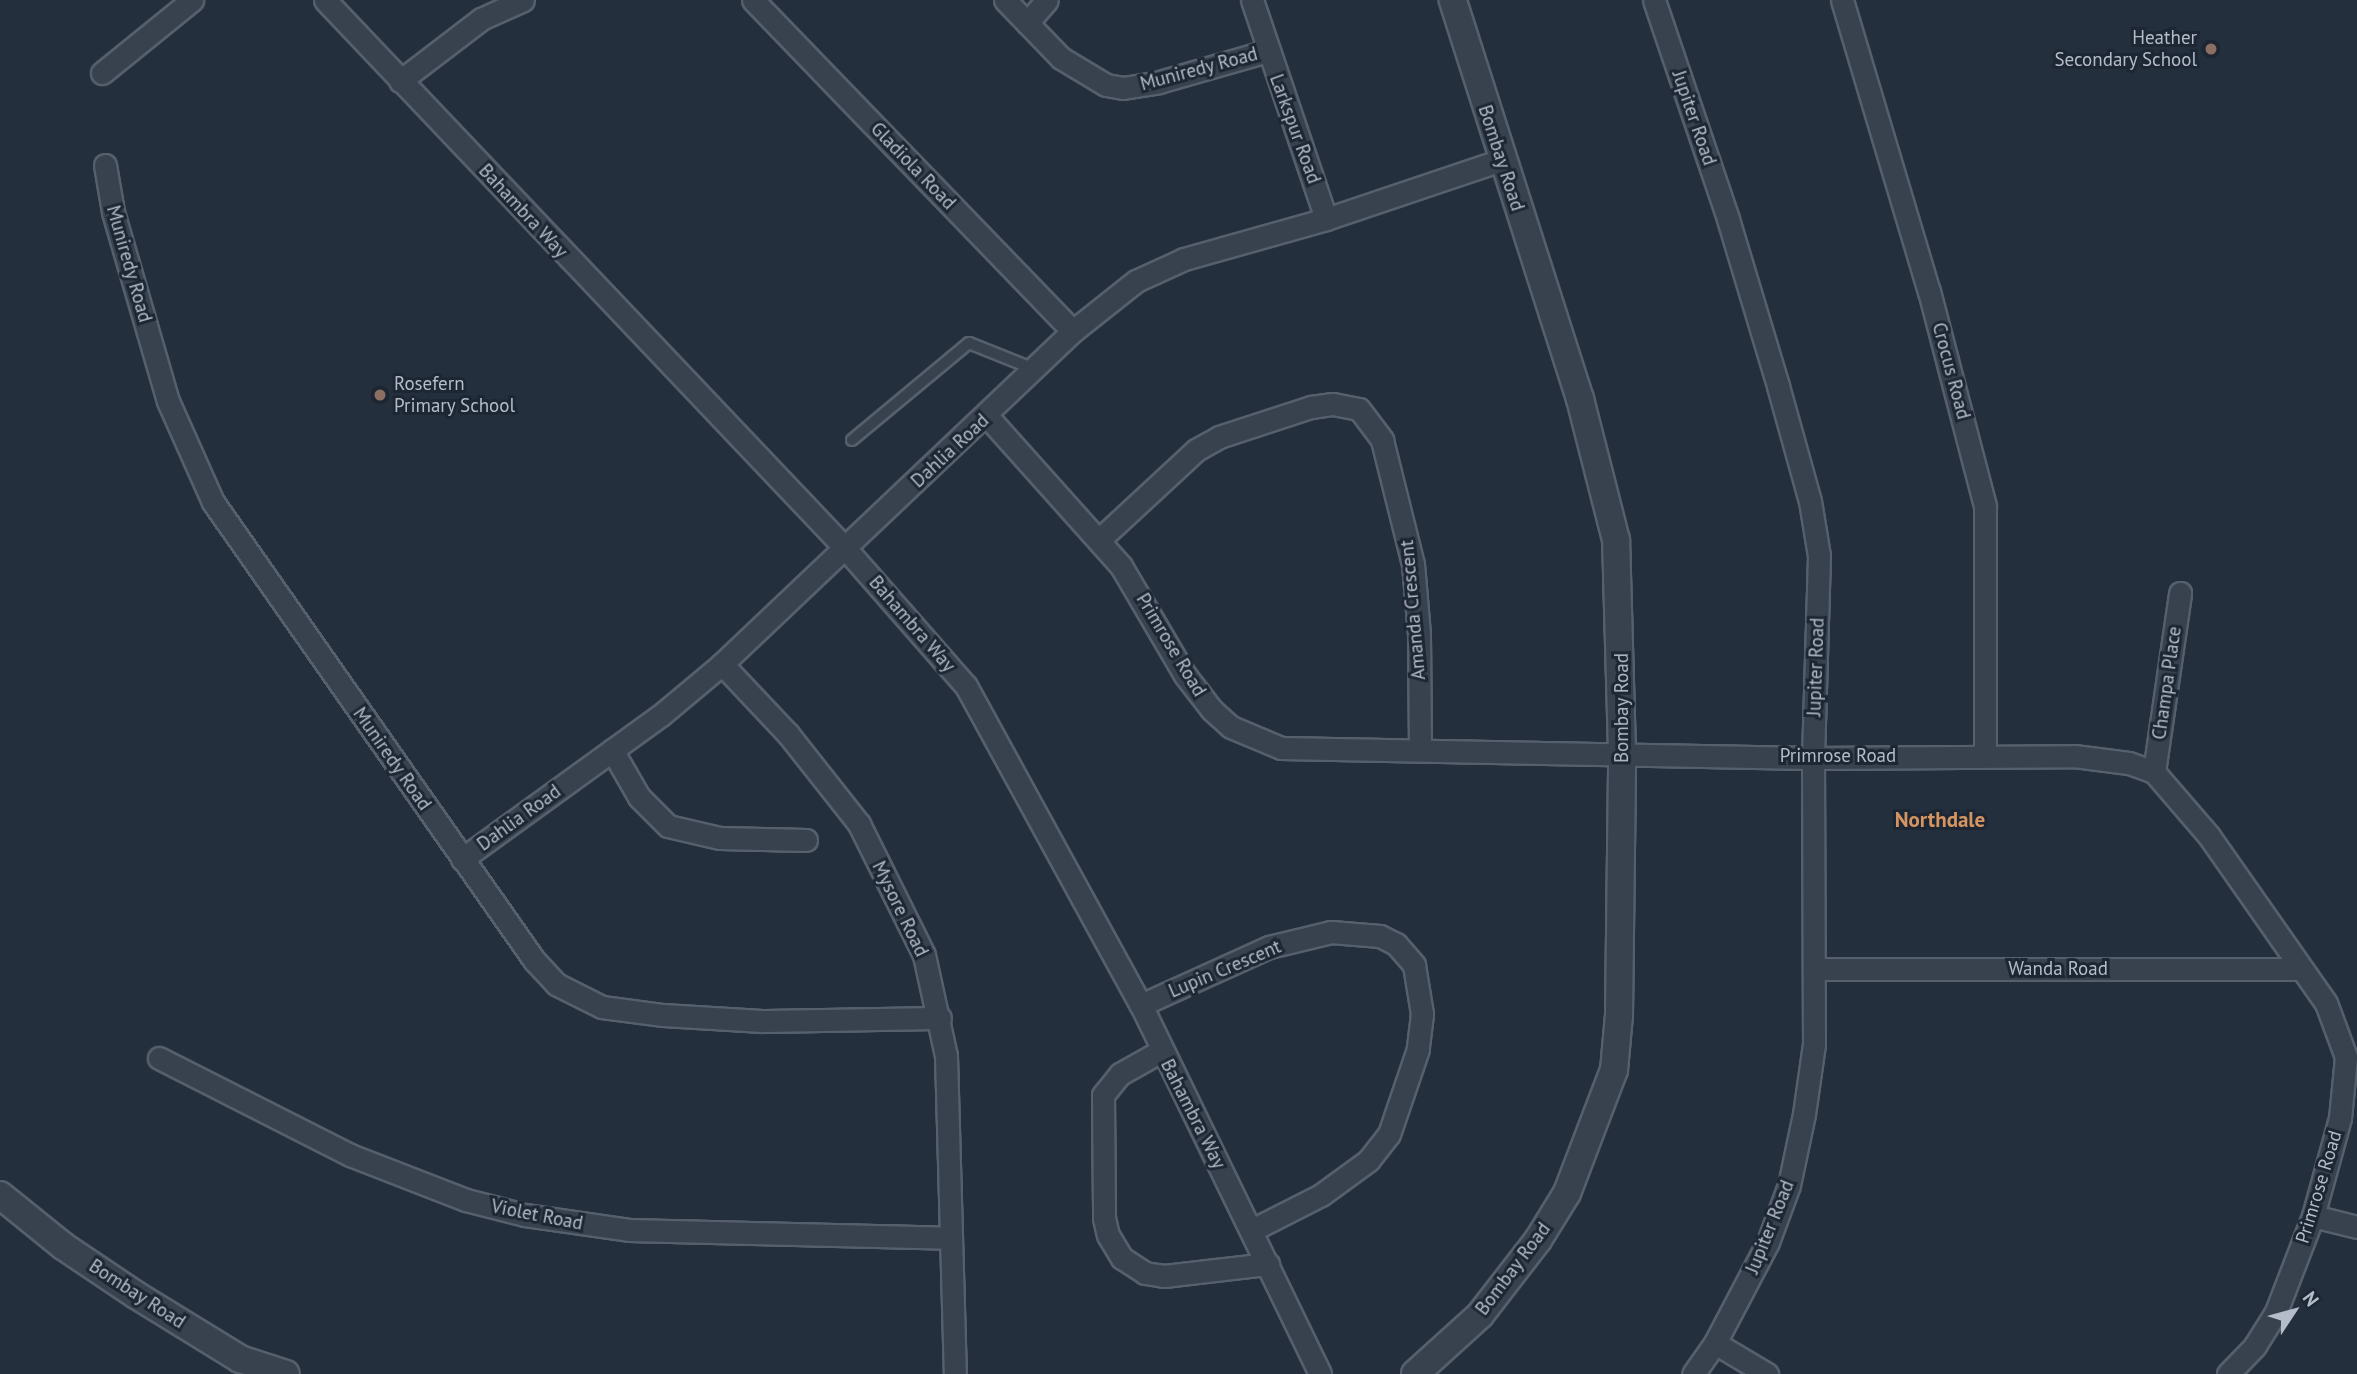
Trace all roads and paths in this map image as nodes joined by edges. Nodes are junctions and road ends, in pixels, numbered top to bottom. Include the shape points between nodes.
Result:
1 (192, 0) edge
2 (325, 0) edge
3 (523, 0) edge
4 (753, 0) edge
5 (1005, 0) edge
6 (1047, 0) edge
7 (1252, 0) edge
8 (1452, 0) edge
9 (1654, 0) edge
10 (1842, 0) edge
11 (1027, 23) junction
12 (1267, 51) junction
13 (102, 73) dead end
14 (400, 81) junction
15 (1501, 160) junction
16 (105, 165) dead end
17 (1326, 219) junction
18 (1073, 331) junction
19 (1034, 369) junction
20 (987, 416) junction
21 (852, 440) dead end
22 (1100, 539) junction
23 (846, 549) junction
24 (2180, 593) dead end
25 (722, 664) junction
26 (1420, 748) junction
27 (612, 750) junction
28 (1622, 752) junction
29 (1985, 754) junction
30 (1813, 758) junction
31 (2154, 772) junction
32 (806, 839) dead end
33 (462, 859) junction
34 (1816, 969) junction
35 (2301, 969) junction
36 (1141, 1005) junction
37 (940, 1018) junction
38 (1161, 1051) junction
39 (159, 1058) dead end
40 (0, 1195) edge
41 (2313, 1216) junction
42 (2357, 1227) edge
43 (1252, 1230) junction
44 (948, 1238) junction
45 (1268, 1264) junction
46 (1715, 1343) junction
47 (238, 1366) edge
48 (286, 1374) edge
49 (955, 1374) edge
50 (1320, 1374) edge
51 (1415, 1374) edge
52 (1693, 1374) edge
53 (1767, 1374) edge
54 (2228, 1374) edge

1 - 13 street
2 - 14 street, Bahambra Way
3 - 14 street via 481,19
4 - 18 street, Gladiola Road
5 - 11 street, Muniredy Road
6 - 11 street
7 - 12 street, Larkspur Road
8 - 15 street, Bombay Road
9 - 30 street, Jupiter Road via 1728,219 1810,501 1819,556
10 - 29 street, Crocus Road via 1929,291 1984,506
11 - 12 street, Muniredy Road via 1075,69 1123,88
12 - 17 street, Larkspur Road
14 - 23 street, Bahambra Way
15 - 17 street, Dahlia Road
15 - 28 street, Bombay Road via 1606,487 1620,576
16 - 33 street, Muniredy Road via 113,212 168,401 194,466 235,534
17 - 18 street, Dahlia Road via 1154,270
18 - 19 street, Dahlia Road
19 - 20 street, Dahlia Road
19 - 21 lane via 969,344
20 - 22 street, Primrose Road
20 - 23 street, Dahlia Road
22 - 26 street, Primrose Road via 1140,593 1191,685 1231,727 1281,748
22 - 26 street, Amanda Crescent via 1196,450 1219,437 1311,407 1333,404 1359,409 1382,440 1413,564
23 - 25 street, Dahlia Road
23 - 36 street, Bahambra Way via 966,686
24 - 31 street, Champa Place
25 - 27 street, Dahlia Road
25 - 37 street, Mysore Road via 788,734 859,824 925,956
26 - 28 street, Primrose Road
27 - 32 street via 639,797 668,826 720,838
27 - 33 street, Dahlia Road
28 - 30 street, Primrose Road
28 - 51 street, Bombay Road via 1619,1015 1614,1070 1567,1193 1538,1240 1480,1315
29 - 30 street, Primrose Road
29 - 31 street, Primrose Road via 2103,758
30 - 34 street, Jupiter Road
31 - 35 street, Primrose Road via 2208,835
33 - 37 street, Muniredy Road via 556,984 602,1007 762,1021
34 - 35 street, Wanda Road
34 - 46 street, Jupiter Road via 1814,1044 1790,1185 1768,1241
35 - 41 street, Primrose Road via 2326,1003 2346,1057 2340,1118
36 - 38 street, Bahambra Way
36 - 43 street, Lupin Crescent via 1269,947 1331,932 1380,936 1396,944 1414,965 1422,1014 1418,1049 1389,1134 1369,1160 1331,1188
37 - 44 street, Mysore Road via 946,1056
38 - 43 street, Bahambra Way
38 - 45 street via 1119,1074 1103,1095 1108,1235 1122,1258 1145,1273 1164,1276
39 - 44 street, Violet Road via 350,1155 466,1200 526,1215 629,1230
40 - 47 street, Bombay Road via 63,1246
41 - 42 street
41 - 54 street, Primrose Road via 2276,1312 2255,1346
43 - 45 street, Bahambra Way
44 - 49 street, Mysore Road
45 - 50 street, Bahambra Way
46 - 52 street, Jupiter Road
46 - 53 street
47 - 48 street, Bombay Road

